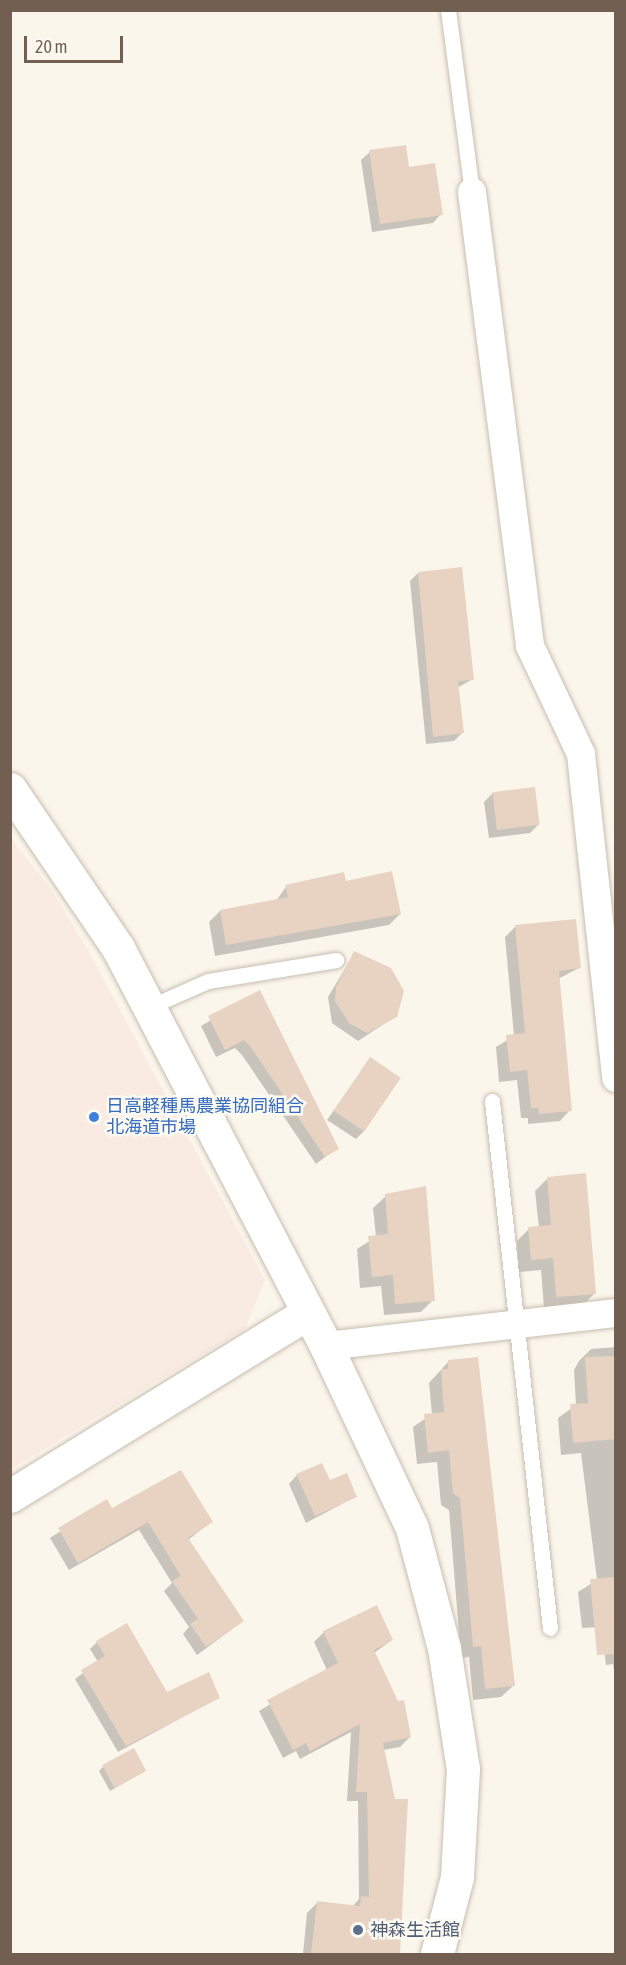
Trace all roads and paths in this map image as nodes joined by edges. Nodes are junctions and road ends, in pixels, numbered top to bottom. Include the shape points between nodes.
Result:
1 (448, 10) edge
2 (472, 192) joint
3 (10, 789) edge
4 (336, 960) dead end
5 (149, 1007) junction
6 (615, 1078) edge
7 (492, 1101) dead end
8 (307, 1313) junction
9 (615, 1313) edge
10 (515, 1325) junction
11 (326, 1346) junction
12 (10, 1496) edge
13 (550, 1628) dead end
14 (437, 1954) edge

1 - 2 lane
2 - 6 street via 530,646 581,754
3 - 5 street via 118,948
4 - 5 lane via 208,981
5 - 8 street
7 - 10 lane
8 - 11 street
8 - 12 street
9 - 10 street
10 - 11 street
10 - 13 lane
11 - 14 street via 412,1528 444,1648 463,1769 457,1877

